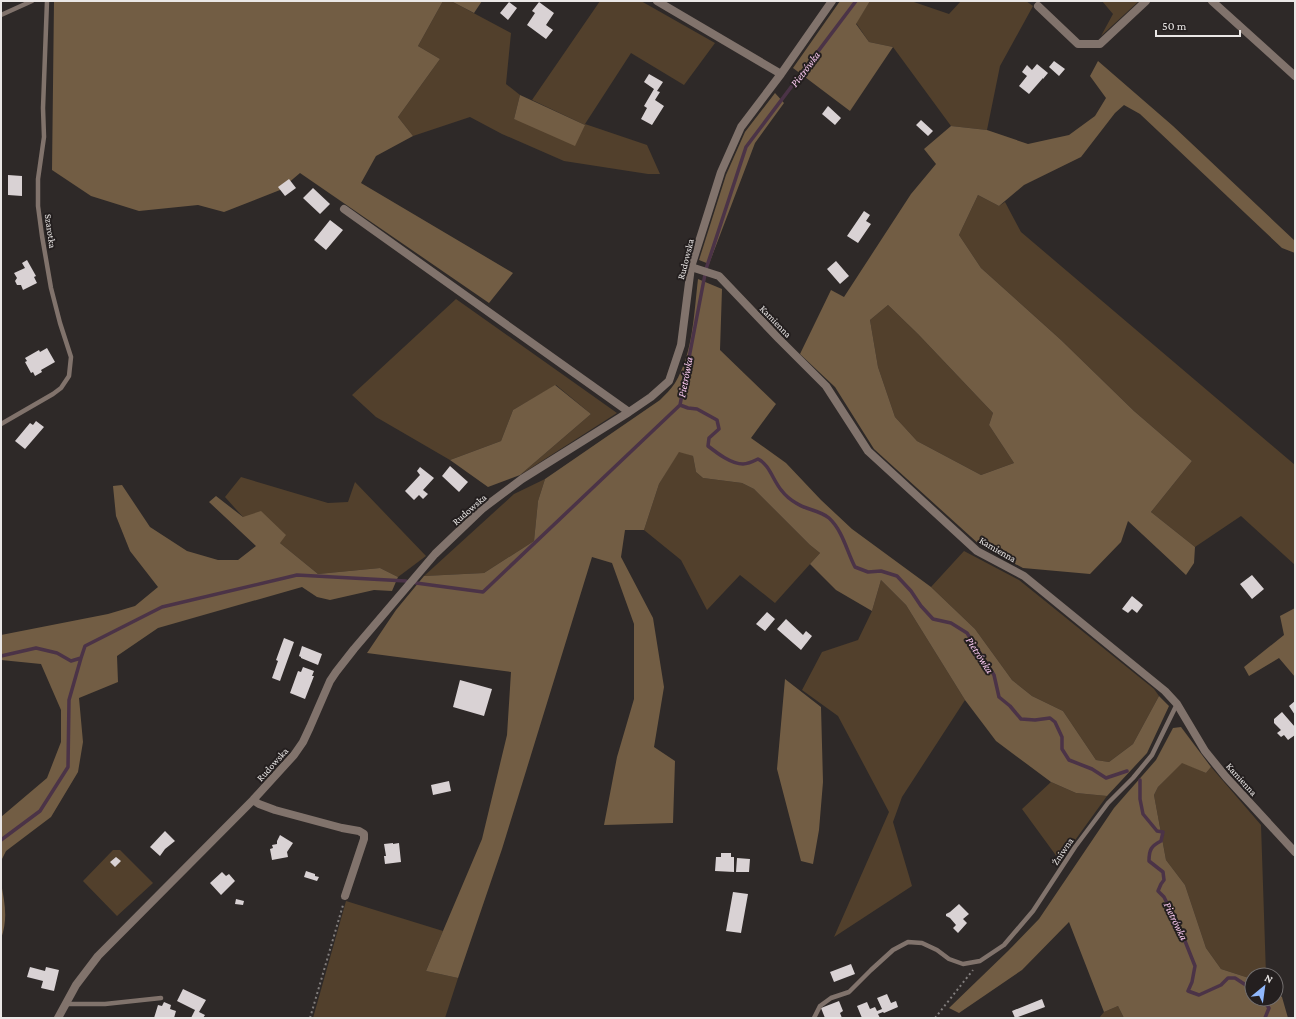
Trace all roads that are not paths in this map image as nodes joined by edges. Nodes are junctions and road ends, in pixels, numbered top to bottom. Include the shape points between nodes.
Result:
1 (32, 1) edge
2 (47, 1) edge
3 (657, 1) edge
4 (832, 1) edge
5 (1146, 1) edge
6 (1212, 1) edge
7 (1038, 6) dead end
8 (1, 16) edge
9 (781, 74) junction
10 (1295, 76) edge
11 (344, 209) dead end
12 (691, 268) junction
13 (629, 412) junction
14 (1, 424) edge
15 (1177, 704) junction
16 (253, 800) junction
17 (1295, 852) edge
18 (345, 896) road end
19 (162, 998) dead end
20 (66, 1004) junction
21 (58, 1018) edge
22 (814, 1018) edge

1 - 8 lane
2 - 14 lane, Szarotka via 44,136 38,180 38,206 51,288 71,357 69,376 61,388
3 - 9 street
4 - 9 street, Rudowska
5 - 7 street via 1100,44 1078,44
6 - 10 street
9 - 12 street, Rudowska via 742,126 721,172
11 - 13 street
12 - 13 street, Rudowska via 681,345 669,381
12 - 15 street, Kamienna via 719,276 826,386 868,451 977,551 1024,576 1165,691
13 - 16 street, Rudowska via 522,479 482,509 435,554 336,672 303,742
15 - 17 street, Kamienna via 1209,756
15 - 22 lane, Żniwna via 1152,755 1108,803 1075,847 1033,911 1004,945 980,961 963,964 922,943 908,942 893,950 849,992 831,998 820,1006
16 - 18 street via 275,810 364,834
16 - 20 street, Rudowska via 98,956
19 - 20 lane via 105,1004
20 - 21 street, Rudowska

